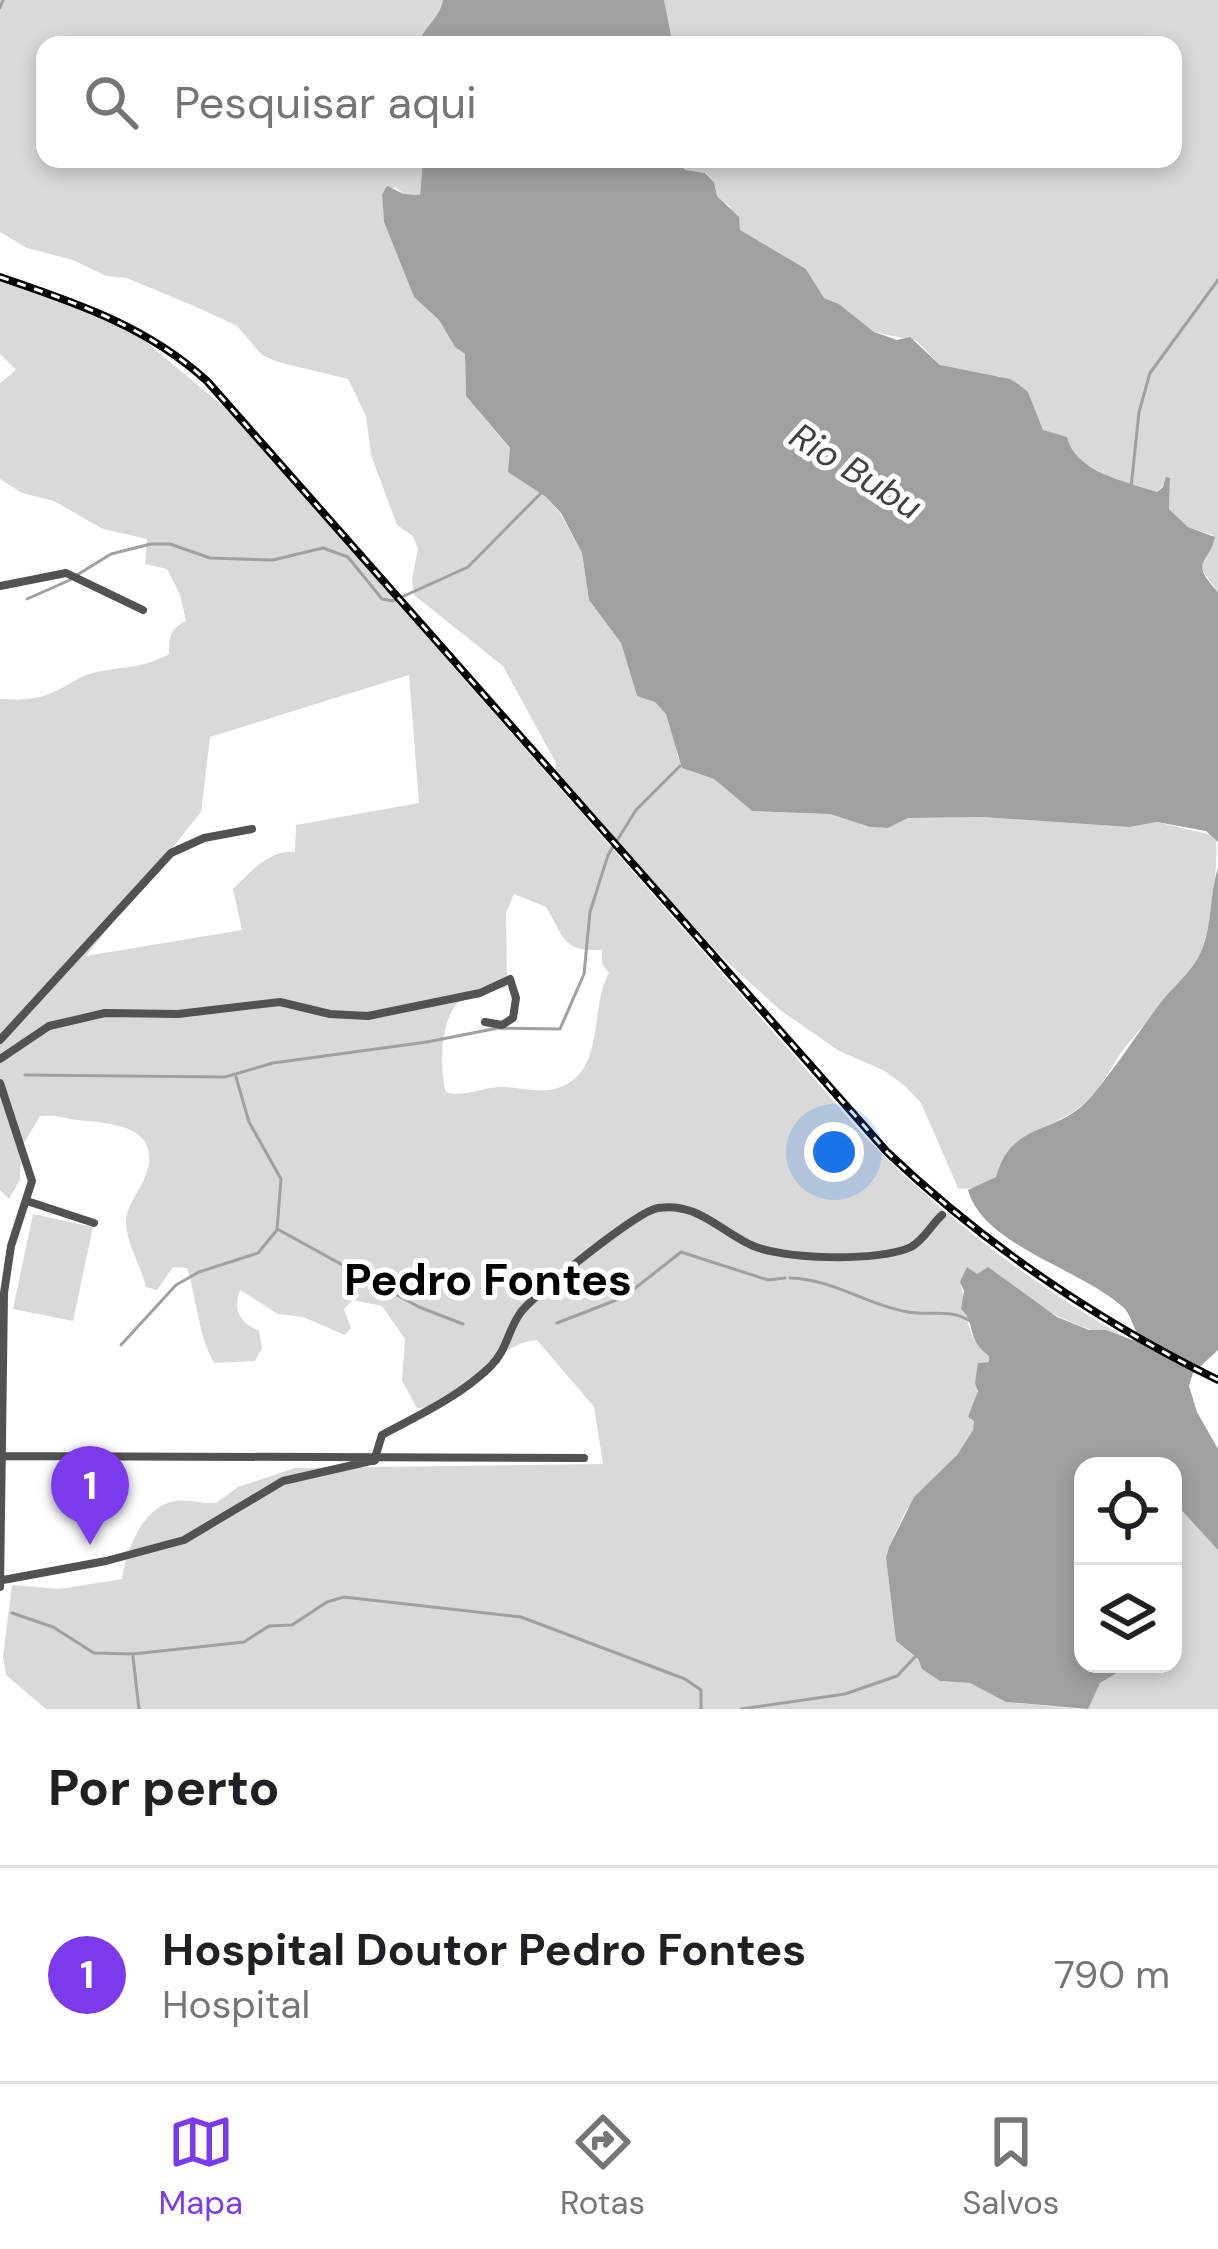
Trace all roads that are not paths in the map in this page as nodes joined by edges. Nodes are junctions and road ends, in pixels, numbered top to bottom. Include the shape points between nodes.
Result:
1 (0, 586) edge
2 (143, 610) dead end
3 (252, 829) dead end
4 (485, 1022) dead end
5 (0, 1040) edge
6 (0, 1059) edge
7 (0, 1082) edge
8 (27, 1201) junction
9 (942, 1215) dead end
10 (94, 1223) dead end
11 (0, 1244) edge
12 (11, 1246) junction
13 (2, 1456) edge
14 (374, 1458) junction
15 (584, 1458) dead end
16 (1, 1583) edge

1 - 2 street via 66,573
3 - 5 street via 171,853
4 - 6 street via 513,1018 510,979 368,1016 280,1002 105,1013 50,1026
7 - 8 street via 32,1175
8 - 10 street
8 - 12 street
9 - 14 street via 914,1245 851,1258 762,1249 699,1213 650,1210 533,1296 489,1368 452,1400 382,1435
11 - 12 street
12 - 13 street
13 - 14 street
13 - 16 street
14 - 15 street
14 - 16 street via 283,1481 184,1540

